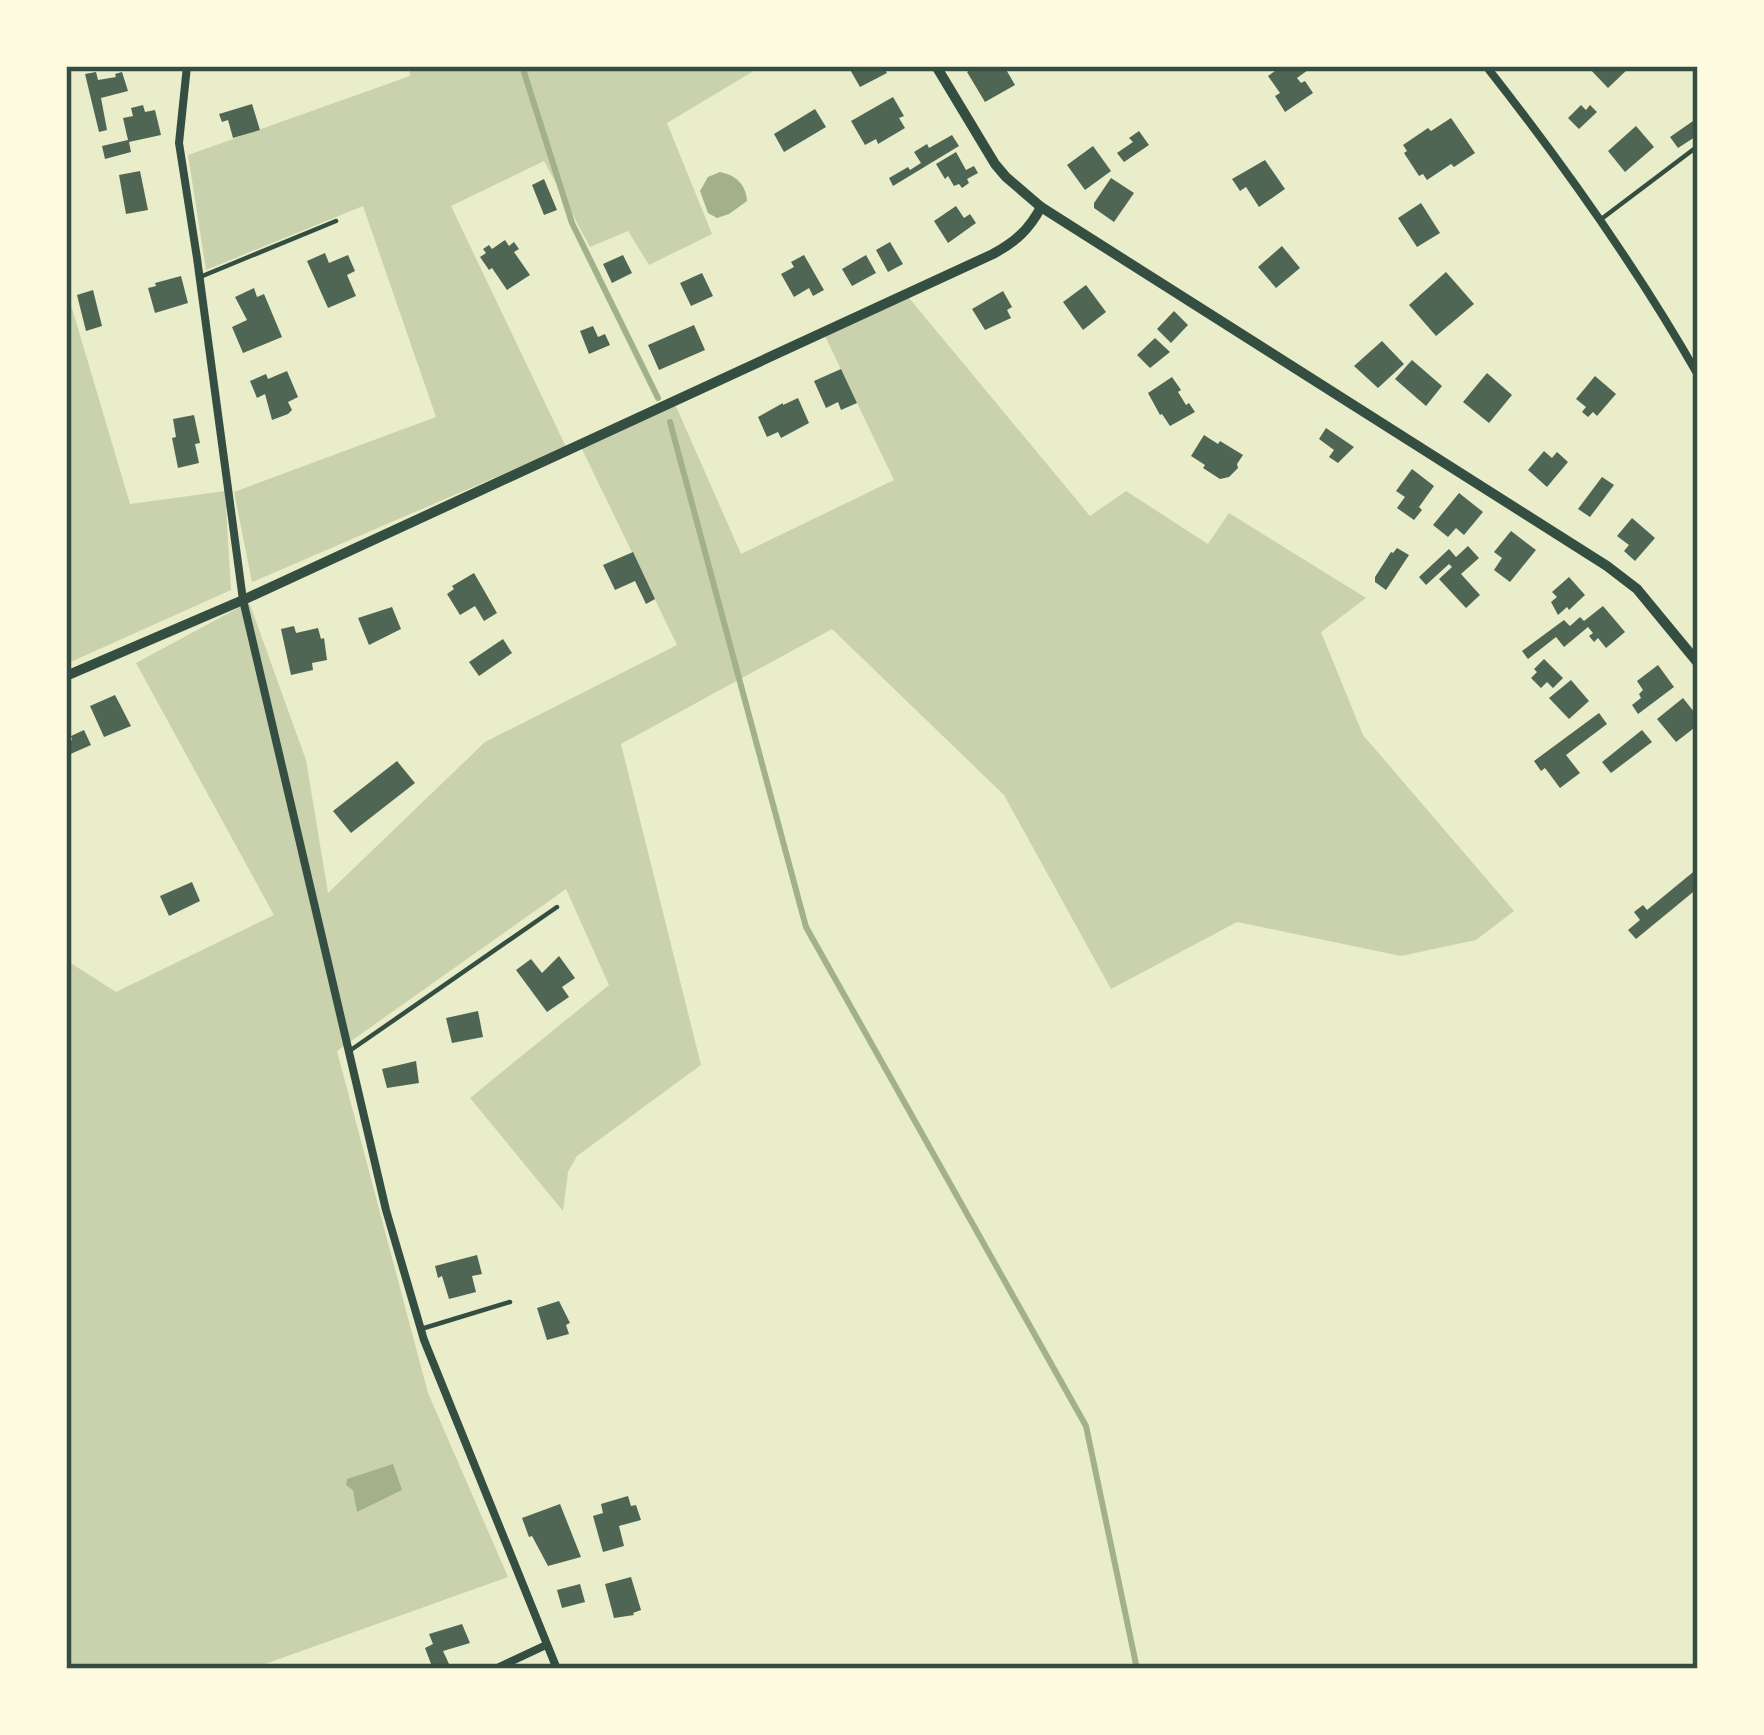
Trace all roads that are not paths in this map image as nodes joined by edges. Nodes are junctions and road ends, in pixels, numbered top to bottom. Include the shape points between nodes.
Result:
1 (187, 66) edge
2 (936, 66) edge
3 (1486, 66) edge
4 (1698, 146) edge
5 (1041, 207) junction
6 (1600, 220) junction
7 (336, 221) dead end
8 (200, 277) junction
9 (1698, 376) edge
10 (243, 600) junction
11 (1698, 663) edge
12 (66, 676) edge
13 (557, 908) dead end
14 (349, 1052) junction
15 (510, 1302) dead end
16 (421, 1329) junction
17 (546, 1645) junction
18 (495, 1669) edge
19 (556, 1669) edge

1 - 8 street via 178,143
2 - 5 street via 995,164
3 - 6 street
4 - 6 lane
5 - 10 street via 1018,240 993,254
5 - 11 street via 1592,555 1637,589
6 - 9 street
7 - 8 lane
8 - 10 street
10 - 12 street
10 - 14 street
13 - 14 lane
14 - 16 street
15 - 16 lane
16 - 17 street
17 - 18 street
17 - 19 street

